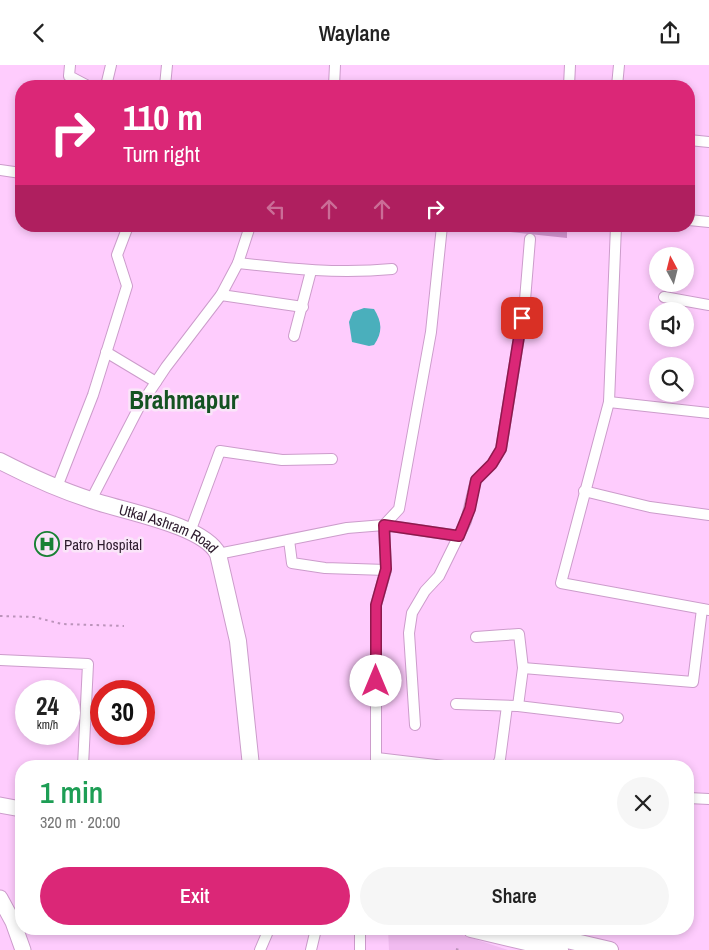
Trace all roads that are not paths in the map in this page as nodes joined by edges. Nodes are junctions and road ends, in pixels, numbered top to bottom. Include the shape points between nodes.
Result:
1 (70, 65) edge
2 (111, 65) edge
3 (167, 65) edge
4 (335, 65) edge
5 (570, 65) edge
6 (619, 65) edge
7 (77, 80) edge
8 (107, 80) edge
9 (166, 80) edge
10 (334, 80) edge
11 (569, 80) edge
12 (618, 80) edge
13 (695, 141) edge
14 (709, 142) edge
15 (0, 169) edge
16 (15, 172) edge
17 (695, 220) edge
18 (709, 221) edge
19 (126, 232) edge
20 (248, 232) edge
21 (441, 232) edge
22 (616, 232) edge
23 (530, 239) dead end
24 (238, 263) junction
25 (392, 269) dead end
26 (311, 271) junction
27 (221, 295) junction
28 (664, 297) dead end
29 (709, 305) edge
30 (303, 307) junction
31 (294, 337) dead end
32 (106, 352) junction
33 (156, 382) junction
34 (609, 402) junction
35 (709, 413) edge
36 (332, 459) dead end
37 (0, 461) edge
38 (57, 487) junction
39 (584, 491) junction
40 (91, 501) junction
41 (709, 515) edge
42 (384, 525) junction
43 (190, 532) junction
44 (459, 536) junction
45 (289, 540) junction
46 (218, 555) junction
47 (386, 569) junction
48 (705, 610) edge
49 (476, 637) dead end
50 (0, 660) edge
51 (524, 668) junction
52 (456, 703) dead end
53 (507, 706) junction
54 (518, 706) junction
55 (618, 718) dead end
56 (415, 725) dead end
57 (83, 760) edge
58 (250, 760) edge
59 (376, 760) edge
60 (500, 760) edge
61 (694, 798) edge
62 (709, 799) edge
63 (0, 805) edge
64 (15, 808) edge
65 (0, 898) edge
66 (15, 928) edge
67 (18, 935) edge
68 (266, 935) edge
69 (315, 935) edge
70 (360, 935) edge
71 (496, 935) edge
72 (546, 935) edge
73 (23, 950) edge
74 (260, 950) edge
75 (311, 950) edge
76 (360, 950) edge
77 (560, 950) edge
78 (610, 950) edge

1 - 7 street via 69,76
2 - 8 street
3 - 9 street
4 - 10 street
5 - 11 street
6 - 12 street
13 - 14 street
15 - 16 street
17 - 18 street
19 - 32 street via 117,255 127,287
20 - 24 street
21 - 42 street via 430,332 399,509
22 - 34 street
23 - 44 street via 525,300 503,441 492,464 476,480 470,509
24 - 26 street
24 - 27 street
25 - 26 street
26 - 30 street
27 - 30 street
27 - 33 street
28 - 29 street
30 - 31 street
32 - 33 street
32 - 38 street
33 - 40 street via 138,409
34 - 35 street
34 - 39 street
36 - 43 street via 282,460 220,451
37 - 38 main road, Utkal Ashram Road
38 - 40 main road, Utkal Ashram Road
39 - 41 street via 650,507
39 - 48 street via 561,583
40 - 43 main road, Utkal Ashram Road
42 - 44 street
42 - 45 street via 347,528
42 - 47 street
43 - 46 main road, Utkal Ashram Road via 214,545
44 - 56 street via 439,576 412,613 409,633
45 - 46 street
45 - 47 street via 292,563 325,568
46 - 58 main road, Utkal Ashram Road via 238,641
47 - 59 street via 376,605
48 - 51 street via 693,682
49 - 51 street via 519,633
50 - 57 street via 88,664
51 - 54 street
52 - 53 street
53 - 54 street
53 - 60 street
54 - 55 street
61 - 62 street
63 - 64 main road
65 - 66 main road
67 - 73 main road
68 - 74 street
69 - 75 street
70 - 76 street
71 - 77 main road
72 - 78 main road

